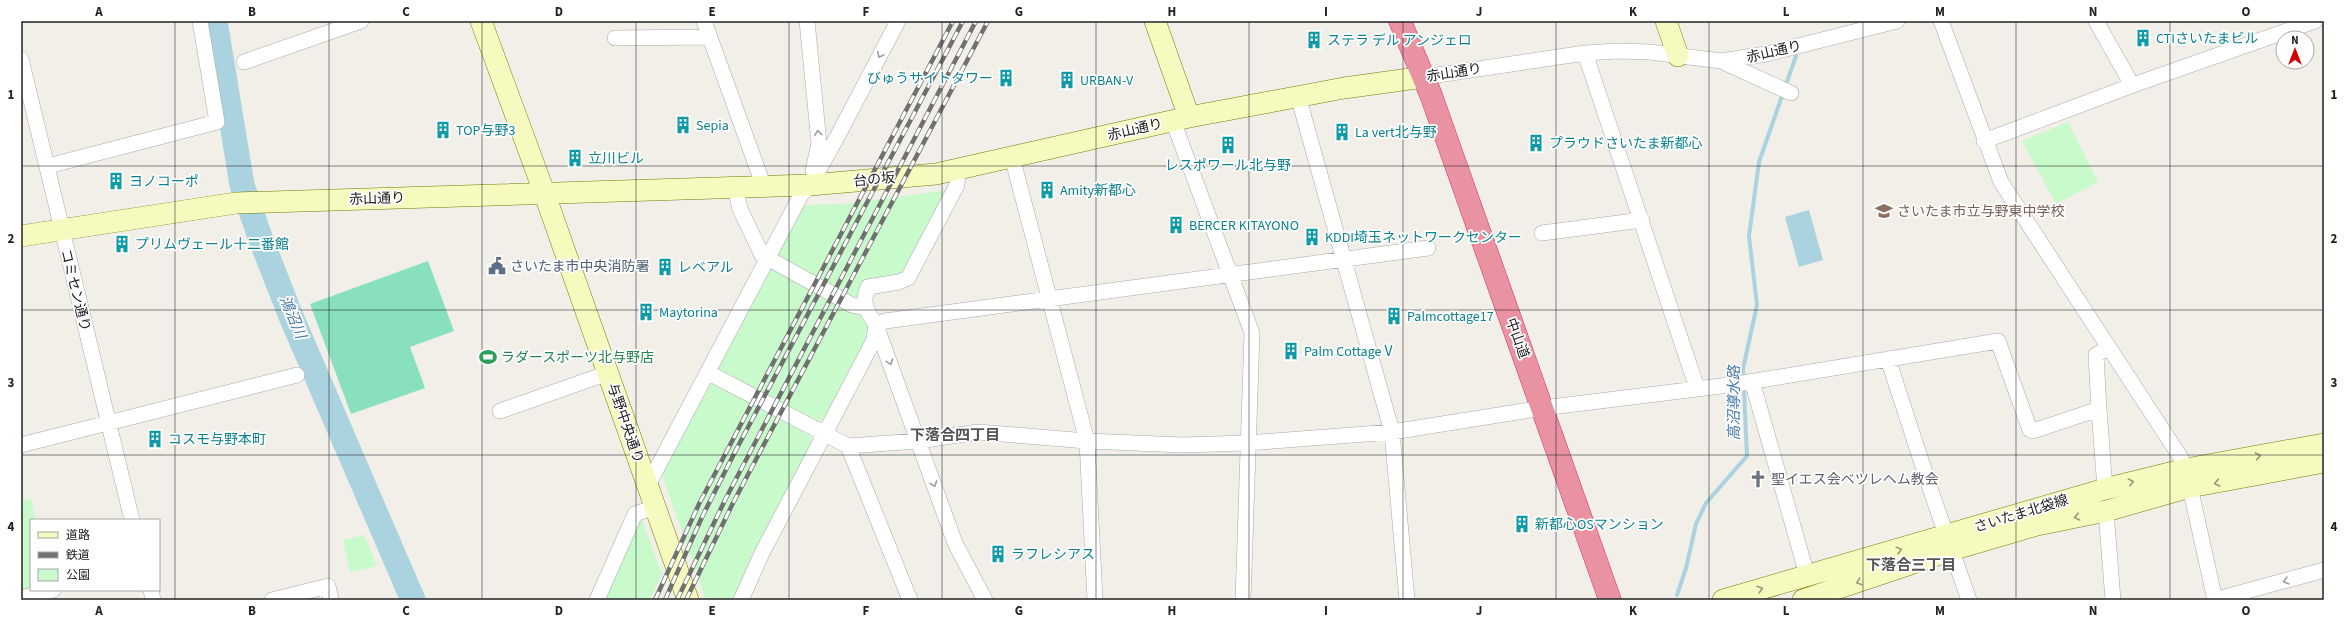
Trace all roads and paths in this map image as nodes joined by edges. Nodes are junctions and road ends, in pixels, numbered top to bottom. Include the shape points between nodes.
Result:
1 (200, 21) edge
2 (362, 21) edge
3 (481, 21) edge
4 (704, 21) edge
5 (807, 21) edge
6 (898, 21) edge
7 (1155, 21) edge
8 (1400, 21) edge
9 (1412, 21) edge
10 (1666, 21) edge
11 (1897, 21) edge
12 (1941, 21) edge
13 (2096, 21) edge
14 (2315, 21) edge
15 (709, 37) junction
16 (615, 38) dead end
17 (1585, 53) junction
18 (1678, 56) junction
19 (21, 59) edge
20 (1720, 61) junction
21 (244, 62) dead end
22 (1424, 77) junction
23 (2132, 85) junction
24 (1786, 90) dead end
25 (1298, 96) junction
26 (1181, 119) junction
27 (1984, 141) junction
28 (1012, 157) junction
29 (48, 166) junction
30 (958, 169) junction
31 (810, 185) junction
32 (735, 187) junction
33 (764, 187) junction
34 (544, 193) junction
35 (1642, 220) junction
36 (62, 230) junction
37 (1542, 233) dead end
38 (21, 236) edge
39 (1428, 248) dead end
40 (767, 259) junction
41 (1342, 260) junction
42 (1230, 276) junction
43 (1051, 300) junction
44 (864, 308) junction
45 (876, 325) junction
46 (2108, 348) junction
47 (1888, 359) junction
48 (709, 372) junction
49 (608, 373) junction
50 (297, 375) dead end
51 (1745, 382) junction
52 (1698, 388) junction
53 (1543, 408) junction
54 (2099, 409) junction
55 (500, 411) dead end
56 (108, 423) junction
57 (1392, 432) junction
58 (824, 433) junction
59 (918, 441) junction
60 (1087, 441) junction
61 (1247, 444) junction
62 (2324, 444) edge
63 (21, 445) edge
64 (848, 446) junction
65 (2324, 462) edge
66 (2188, 478) junction
67 (647, 487) junction
68 (2106, 489) junction
69 (654, 507) junction
70 (2106, 511) junction
71 (132, 519) edge
72 (1949, 543) junction
73 (2324, 570) edge
74 (1807, 575) junction
75 (49, 591) edge
76 (21, 598) edge
77 (1810, 599) edge
78 (272, 600) edge
79 (331, 600) edge
80 (597, 600) edge
81 (688, 600) edge
82 (741, 600) edge
83 (910, 600) edge
84 (985, 600) edge
85 (1095, 600) edge
86 (1244, 600) edge
87 (1407, 600) edge
88 (1610, 600) edge
89 (1723, 600) edge
90 (1969, 600) edge
91 (2112, 600) edge
92 (2215, 600) edge

1 - 29 street via 217,122
2 - 21 street
3 - 34 street, 与野中央通り
4 - 15 street
31 -> 5 street via 819,143
6 -> 31 street
7 - 26 street
8 - 22 highway, 中山道
9 - 22 highway, 中山道 via 1419,43
10 - 18 street
11 - 20 street, 赤山通り via 1766,54
12 - 27 street
13 - 23 street
14 - 23 street
15 - 16 street
15 - 33 street
17 - 18 street, 赤山通り via 1618,50
17 - 22 street, 赤山通り
17 - 35 street
18 - 20 street, 赤山通り
19 - 29 street, コミセン通り
20 - 24 street
22 - 25 street, 赤山通り
22 - 53 highway, 中山道
23 - 27 street
25 - 26 street, 赤山通り
25 - 41 street
26 - 28 street, 赤山通り
26 - 42 street
27 - 46 street via 2001,182
28 - 30 street, 台の坂
28 - 43 street
29 - 36 street, コミセン通り
30 - 31 street, 台の坂 via 936,174
30 - 44 street via 957,185 908,278 868,287
31 - 33 street, 台の坂
31 - 40 street via 801,195
32 - 33 street, 台の坂
32 - 34 street, 赤山通り
32 - 40 street via 740,209 762,255
34 - 36 street, 赤山通り via 236,203
34 - 49 street, 与野中央通り
35 - 37 street
35 - 52 street
36 - 38 street, 赤山通り
36 - 56 street, コミセン通り
39 - 41 street
40 - 44 street via 852,305
40 - 48 street
41 - 42 street
41 - 57 street
42 - 43 street
42 - 61 street via 1252,333
43 - 45 street via 885,321
43 - 60 street
44 - 45 street
45 - 58 street via 874,340
45 -> 59 street
46 - 54 street via 2096,355
46 - 66 street via 2179,455
47 - 51 street
47 - 54 street via 1998,341 2030,430
47 - 72 street
48 - 58 street
48 - 67 street
49 - 55 street
49 - 67 street, 与野中央通り
50 - 56 street
51 - 52 street
51 - 74 street
52 - 53 street
53 - 57 street
53 - 88 highway, 中山道
54 - 68 street
56 - 63 street
56 - 71 street, コミセン通り
57 - 61 street
57 - 87 street
58 - 64 street
58 - 82 street via 762,553
59 - 60 street via 978,432
59 - 64 street
59 -> 84 street via 955,543
60 - 61 street via 1182,445
60 - 85 street
61 - 86 street
66 -> 62 street, さいたま北袋線
64 - 83 street
65 -> 66 street, さいたま北袋線
68 -> 66 street, さいたま北袋線
66 - 70 street, さいたま北袋線
66 - 92 street
67 - 69 street, 与野中央通り
68 - 72 street, さいたま北袋線
69 - 80 street via 635,514
69 - 81 street, 与野中央通り
70 -> 72 street, さいたま北袋線
70 - 91 street
74 -> 72 street, さいたま北袋線
72 -> 77 street, さいたま北袋線
72 - 90 street
73 -> 92 street
89 -> 74 street, さいたま北袋線
75 - 76 street
78 - 79 street via 328,586

